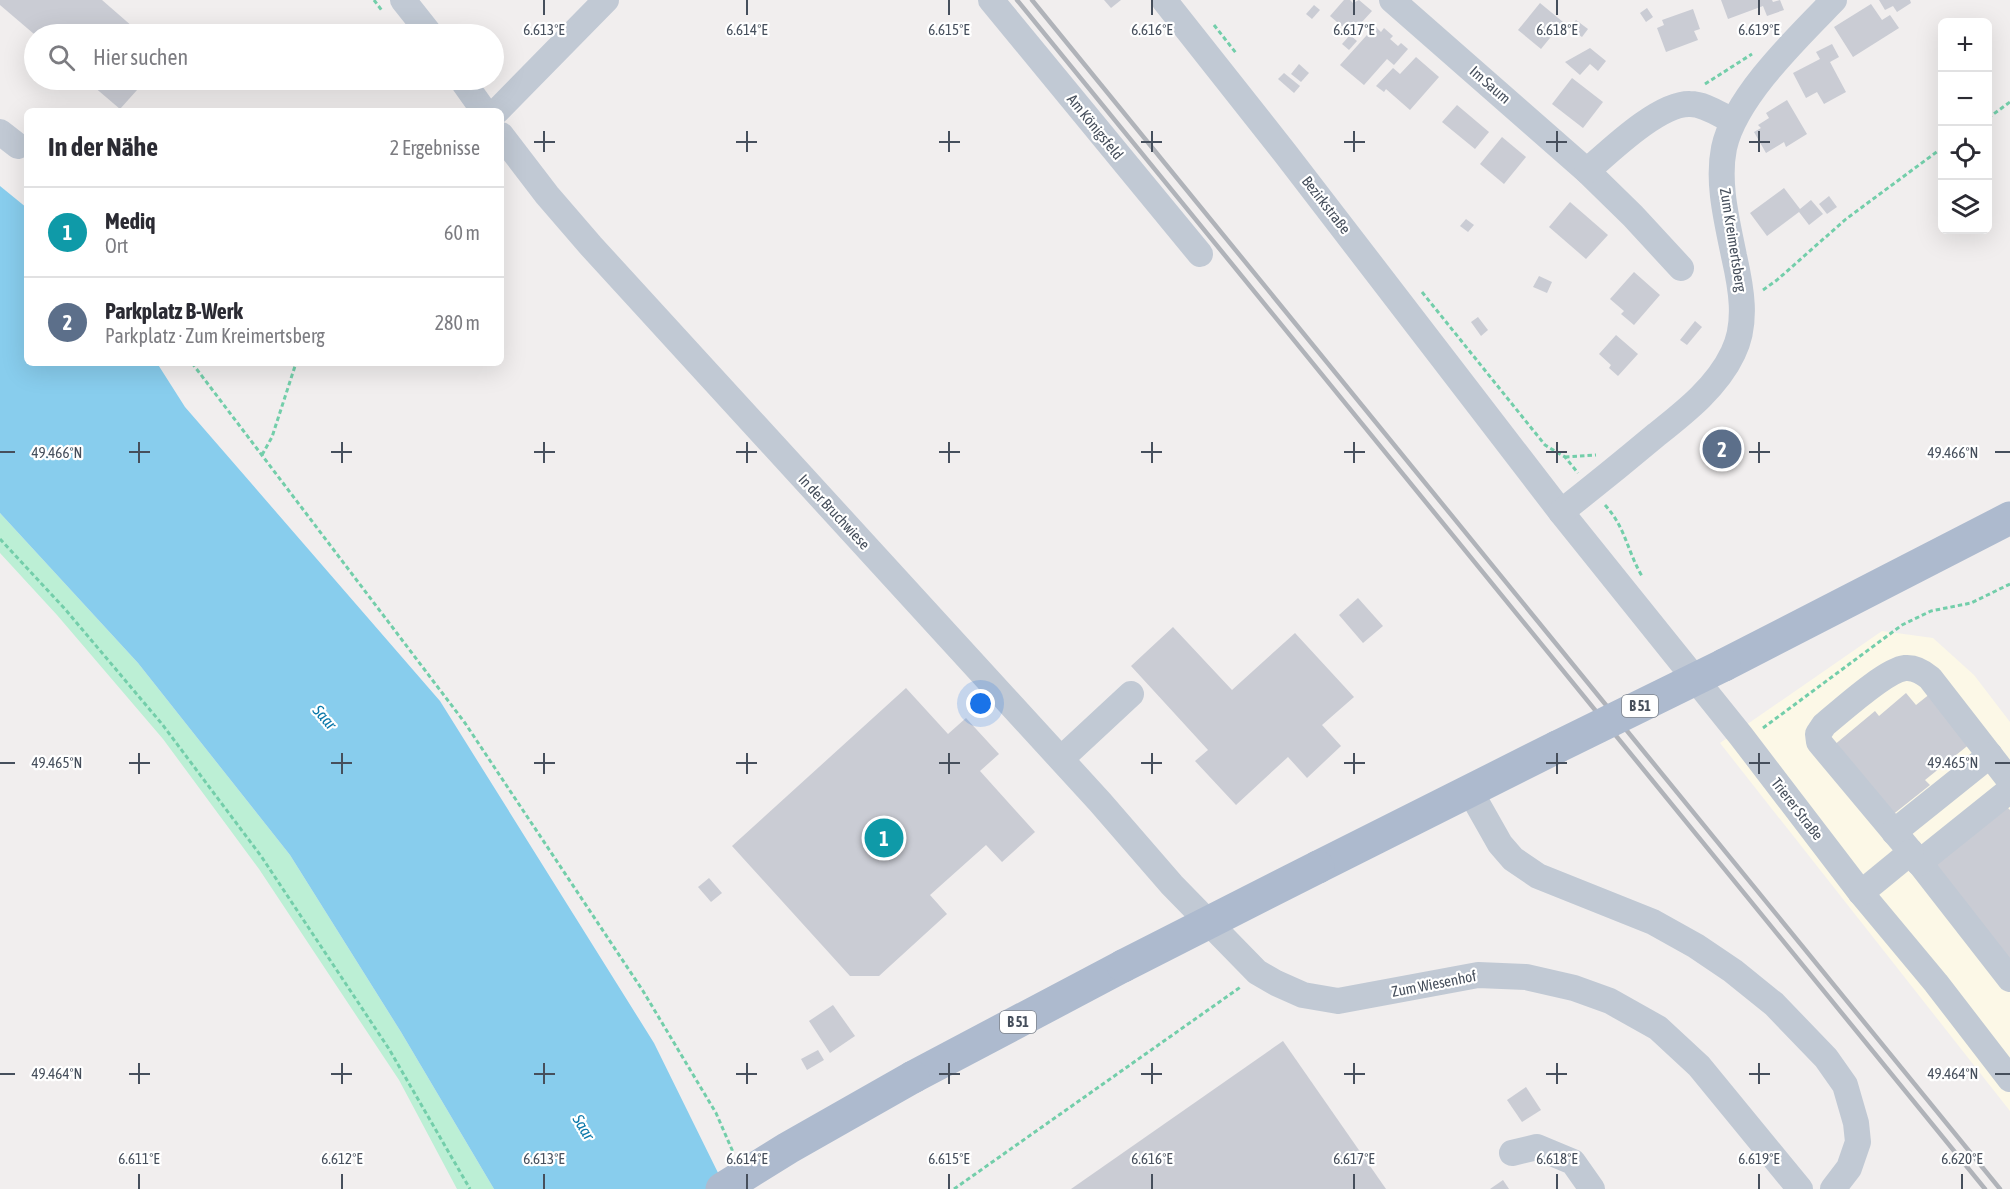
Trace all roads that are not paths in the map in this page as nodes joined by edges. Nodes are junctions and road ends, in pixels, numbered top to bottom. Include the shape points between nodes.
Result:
1 (403, 0) edge
2 (606, 0) edge
3 (991, 0) edge
4 (1164, 0) edge
5 (1392, 0) edge
6 (1834, 0) edge
7 (422, 24) edge
8 (469, 90) edge
9 (482, 108) edge
10 (500, 108) edge
11 (1733, 122) junction
12 (504, 139) edge
13 (1587, 171) junction
14 (1200, 254) dead end
15 (1682, 268) dead end
16 (1561, 512) junction
17 (2010, 518) edge
18 (1131, 694) dead end
19 (1990, 755) junction
20 (1061, 759) junction
21 (2010, 781) edge
22 (2010, 790) edge
23 (1470, 791) junction
24 (1894, 832) junction
25 (1915, 858) junction
26 (1172, 885) joint
27 (1862, 893) junction
28 (2010, 979) edge
29 (2010, 1079) edge
30 (1512, 1153) dead end
31 (722, 1189) edge
32 (1592, 1189) edge
33 (1800, 1189) edge
34 (1833, 1189) edge

1 - 7 street
2 - 10 street
3 - 14 street, Am Königsfeld
4 - 16 street, Bezirkstraße
5 - 13 street, Im Saum
6 - 11 street, Zum Kreimertsberg via 1762,78
8 - 9 street
11 - 13 street via 1708,108 1690,104 1676,107 1657,115
11 - 16 street, Zum Kreimertsberg via 1724,148 1723,174 1725,213 1742,299 1741,329 1734,352 1720,375 1676,418
12 - 20 street, In der Bruchwiese via 599,255
13 - 15 street, Im Saum
16 - 27 street, Trierer Straße
17 - 23 main road, B 51, bridge
18 - 20 street
19 - 21 street
19 - 24 street
19 - 24 street via 1930,678 1920,670 1906,667 1892,672 1824,725 1818,734 1819,742
20 - 26 street, In der Bruchwiese
22 - 25 street
23 - 31 main road, B 51, bridge via 913,1077
23 - 34 street via 1513,859 1538,876 1653,922 1696,946 1774,1004 1826,1058 1845,1085 1858,1142 1849,1168
24 - 25 street
25 - 27 street
25 - 28 street
26 - 33 street, Zum Wiesenhof via 1257,972 1303,995 1338,1001 1478,975 1526,976 1610,1001 1658,1028 1699,1066
27 - 29 street, Trierer Straße
30 - 32 street via 1537,1147 1573,1162

